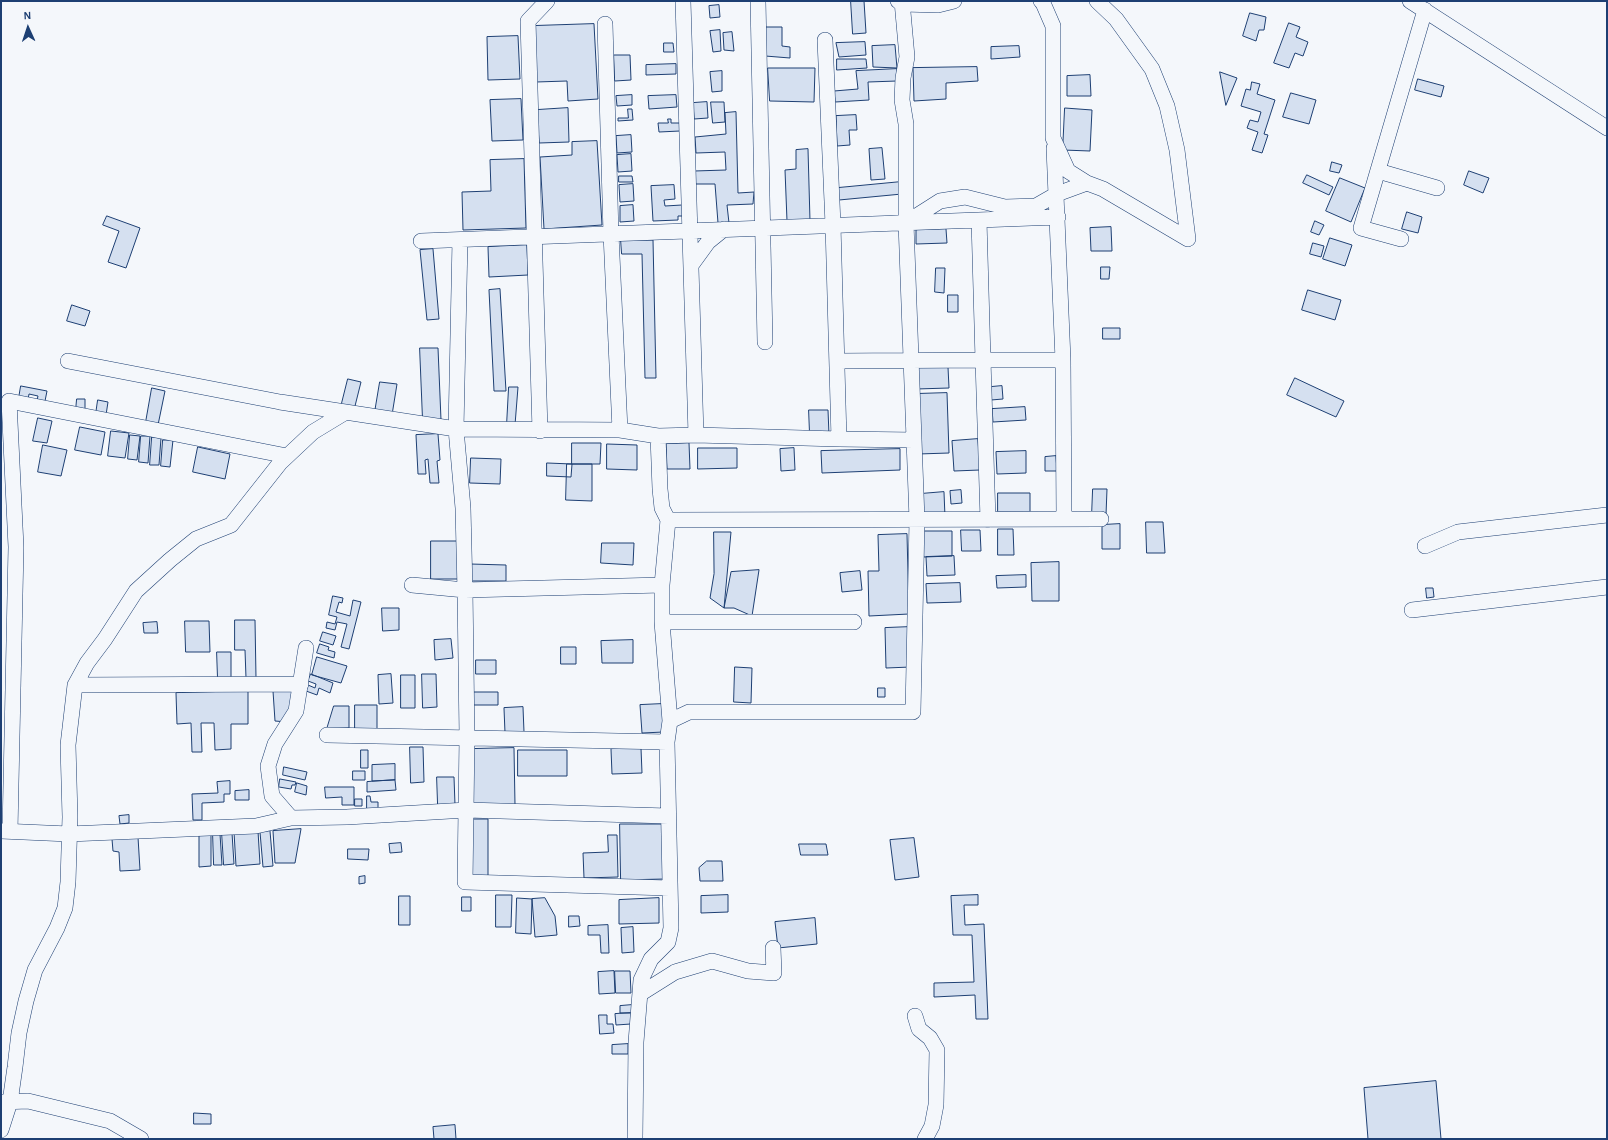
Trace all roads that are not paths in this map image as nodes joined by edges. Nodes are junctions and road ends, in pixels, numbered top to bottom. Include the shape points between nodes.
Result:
1 (547, 1) edge
2 (683, 1) edge
3 (758, 1) edge
4 (954, 1) edge
5 (1041, 1) edge
6 (1097, 1) edge
7 (1410, 1) edge
8 (901, 2) edge
9 (1424, 10) junction
10 (605, 24) dead end
11 (825, 40) dead end
12 (1607, 128) edge
13 (1053, 138) junction
14 (1378, 171) junction
15 (1087, 183) junction
16 (1437, 188) dead end
17 (1057, 194) junction
18 (1058, 217) junction
19 (979, 220) junction
20 (906, 223) junction
21 (833, 225) junction
22 (763, 228) junction
23 (724, 229) junction
24 (691, 231) junction
25 (611, 234) junction
26 (536, 237) junction
27 (1401, 239) dead end
28 (460, 240) junction
29 (421, 241) dead end
30 (692, 264) junction
31 (765, 342) dead end
32 (911, 360) junction
33 (983, 360) junction
34 (1063, 360) junction
35 (68, 361) dead end
36 (837, 362) junction
37 (346, 412) junction
38 (456, 429) junction
39 (620, 430) junction
40 (540, 431) junction
41 (696, 435) junction
42 (658, 436) junction
43 (839, 439) junction
44 (914, 440) junction
45 (287, 456) junction
46 (1607, 515) edge
47 (1064, 519) junction
48 (1100, 519) dead end
49 (668, 520) junction
50 (917, 520) junction
51 (988, 520) junction
52 (1425, 546) dead end
53 (412, 585) dead end
54 (662, 585) junction
55 (1607, 588) edge
56 (465, 590) junction
57 (1412, 610) dead end
58 (662, 622) junction
59 (854, 622) dead end
60 (306, 648) dead end
61 (301, 684) junction
62 (75, 685) junction
63 (670, 721) junction
64 (327, 735) dead end
65 (467, 737) junction
66 (667, 742) junction
67 (467, 810) junction
68 (668, 816) junction
69 (291, 818) junction
70 (6, 831) edge
71 (69, 834) junction
72 (669, 888) junction
73 (773, 948) dead end
74 (640, 994) junction
75 (916, 1016) dead end
76 (5, 1102) edge
77 (1, 1130) edge
78 (141, 1139) edge
79 (635, 1139) edge
80 (925, 1139) edge

1 - 26 street via 528,21
2 - 24 street
3 - 22 street
4 - 8 street via 938,5
5 - 13 street via 1053,26
6 - 15 street via 1116,19 1152,69 1167,106 1177,150 1188,239 1103,189
7 - 9 street
8 - 20 street via 907,57 902,100 906,132
9 - 12 street
9 - 14 street
10 - 25 street
11 - 21 street
13 - 15 street via 1068,171
13 - 17 street
14 - 16 street
14 - 27 street via 1361,228
15 - 17 street
17 - 18 street
17 - 20 street via 1036,206 1005,207 965,197 940,201
18 - 19 street
18 - 34 street
19 - 20 street
19 - 33 street
20 - 21 street
20 - 32 street
21 - 22 street
21 - 36 street
22 - 23 street
22 - 31 street
23 - 24 street
23 - 30 street via 708,242
24 - 25 street
24 - 30 street
25 - 26 street
25 - 39 street
26 - 28 street
26 - 40 street
28 - 29 street
28 - 38 street
30 - 41 street
32 - 33 street
32 - 36 street
32 - 44 street
33 - 34 street
33 - 51 street
34 - 47 street
35 - 37 street via 280,402
36 - 43 street
37 - 38 street
37 - 45 street via 313,432
38 - 40 street
38 - 56 street
39 - 40 street
39 - 42 street
41 - 42 street
41 - 43 street
42 - 49 street via 662,508
43 - 44 street
44 - 50 street
45 - 62 street via 232,525 196,539 136,591
45 - 70 street via 8,401 16,547
46 - 52 street via 1458,532
47 - 48 street
47 - 51 street
49 - 50 street
49 - 54 street
50 - 51 street
50 - 63 street via 913,712 689,712
53 - 56 street
54 - 56 street
54 - 58 street
55 - 57 street
56 - 65 street
58 - 59 street
58 - 63 street
60 - 61 street
61 - 62 street
61 - 69 street via 296,712 275,744 268,766 272,796
62 - 71 street via 68,745
63 - 66 street
64 - 65 street
65 - 66 street
65 - 67 street
66 - 68 street
67 - 68 street
67 - 69 street
67 - 72 street via 465,882
68 - 72 street
69 - 71 street via 256,826
70 - 71 street
71 - 76 street via 65,908 35,970 18,1033 15,1068
72 - 74 street via 668,942 651,959 641,980
73 - 74 street via 774,973 748,971 712,961 675,972
74 - 79 street via 636,1042
75 - 80 street via 919,1029 930,1038 937,1050 936,1105 932,1126
76 - 77 street
76 - 78 street via 28,1101 110,1122

